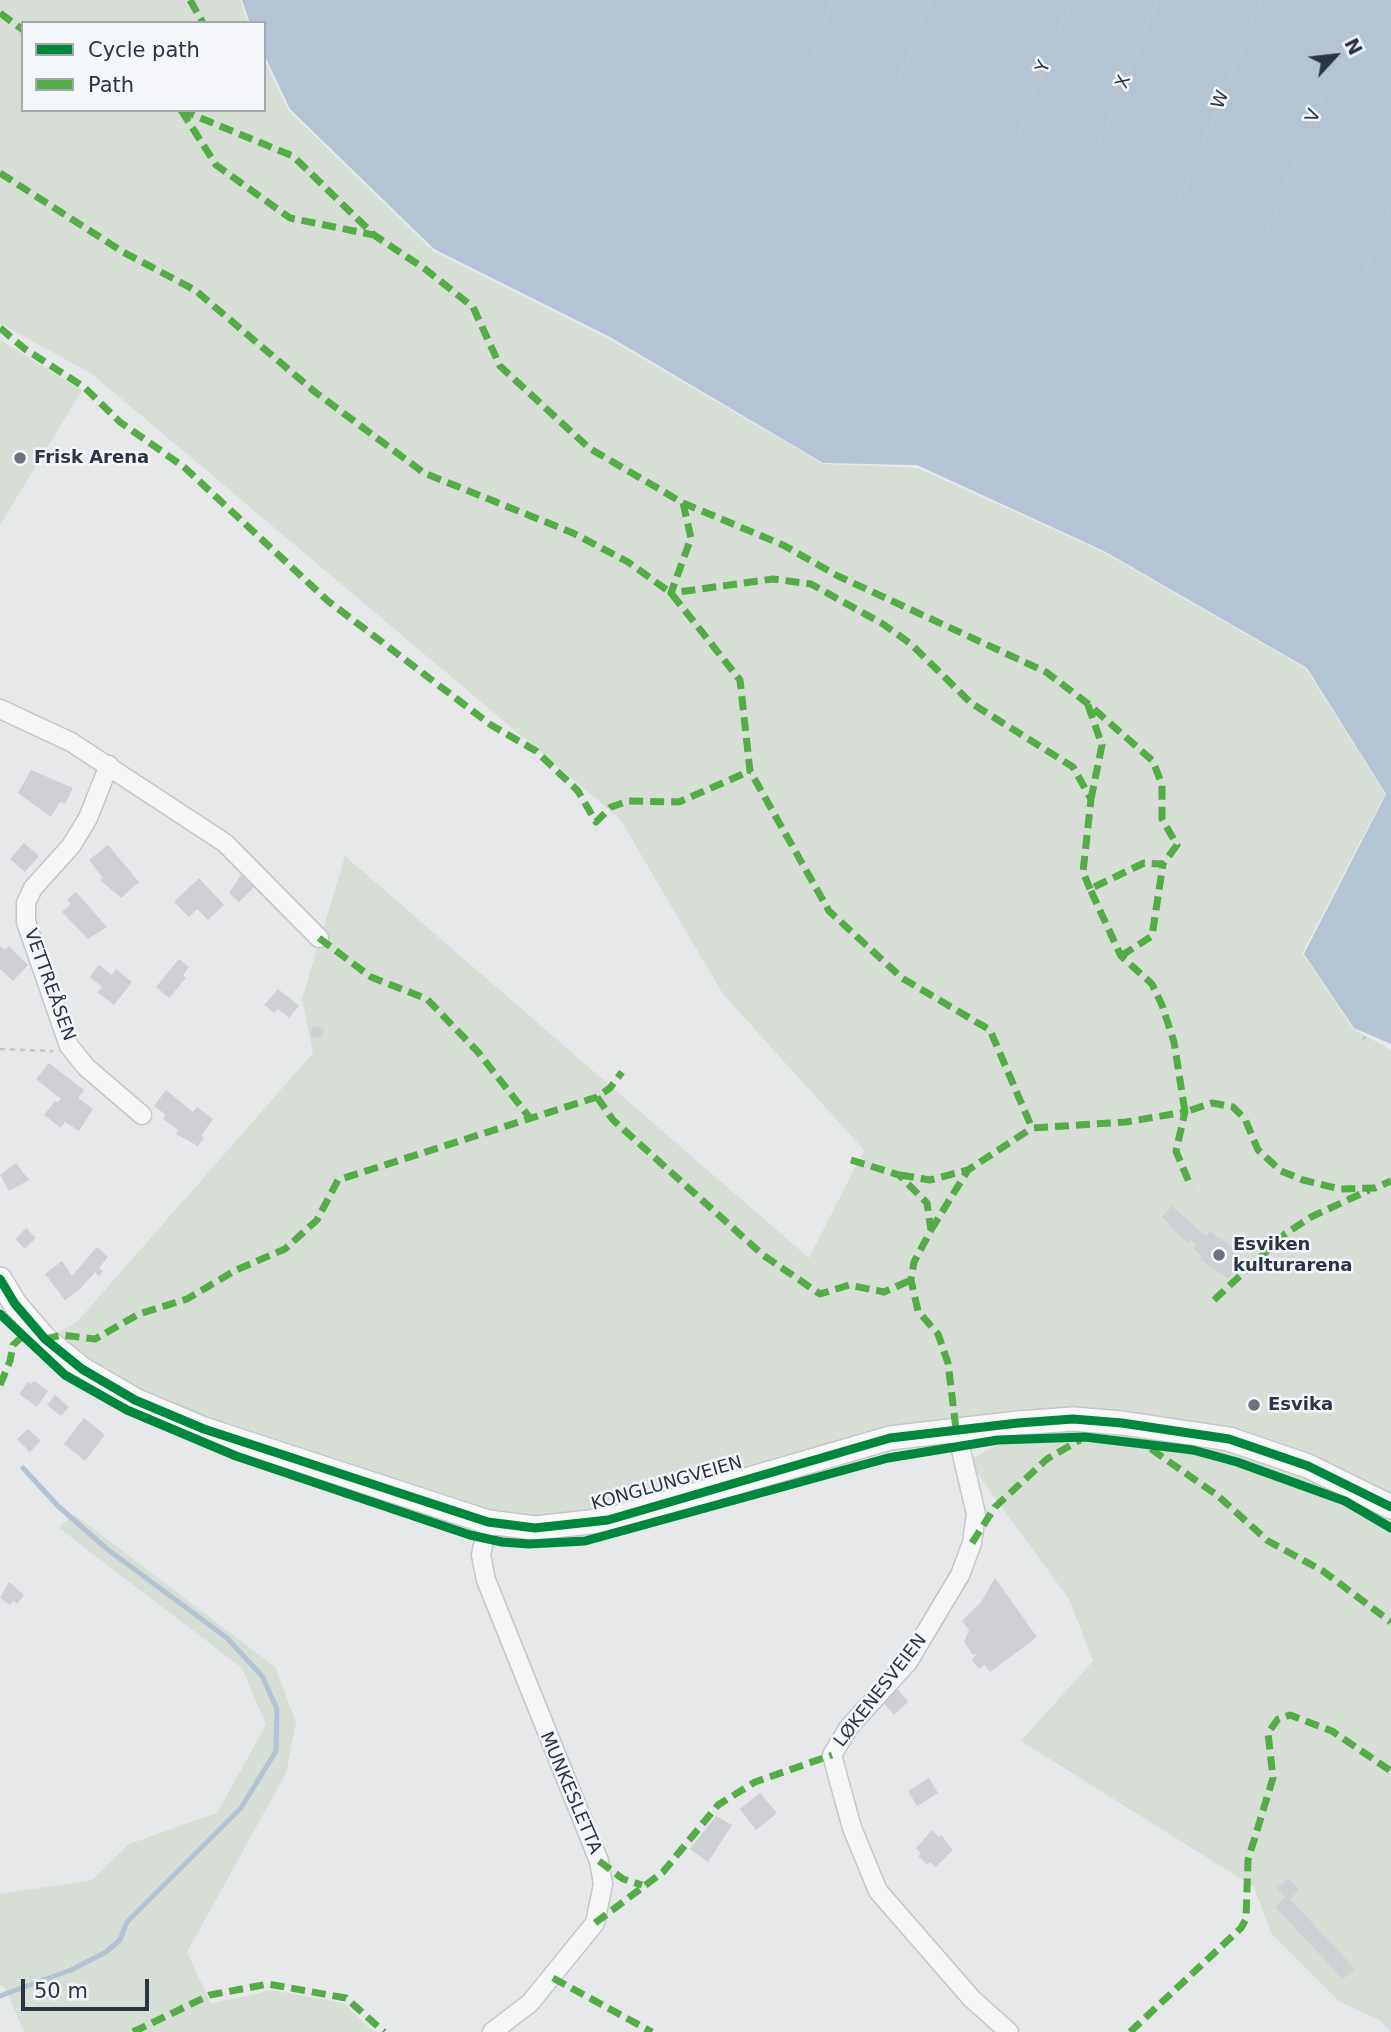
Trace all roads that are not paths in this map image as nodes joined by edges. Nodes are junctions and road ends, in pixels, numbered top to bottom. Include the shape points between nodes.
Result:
1 (0, 709) edge
2 (109, 765) junction
3 (319, 938) dead end
4 (142, 1115) dead end
5 (0, 1279) edge
6 (957, 1429) junction
7 (1391, 1507) edge
8 (488, 1522) junction
9 (492, 2032) edge
10 (1009, 2032) edge

1 - 2 street via 71,741
2 - 3 street via 225,843
2 - 4 street, VETTREÅSEN via 77,836 33,888 26,902 26,922 69,1046 86,1067
5 - 8 street, KONGLUNGVEIEN via 45,1339 82,1370 135,1400 204,1429
6 - 7 street, KONGLUNGVEIEN via 1073,1419 1229,1439 1308,1466
6 - 8 street, KONGLUNGVEIEN via 890,1438 813,1458 608,1520 535,1528
6 - 10 street, LØKENESVEIEN via 975,1514 964,1564 908,1662 849,1727 832,1755 852,1828 878,1891 972,1999
8 - 9 street, MUNKESLETTA via 481,1555 486,1580 599,1861 603,1884 595,1923 530,2003

